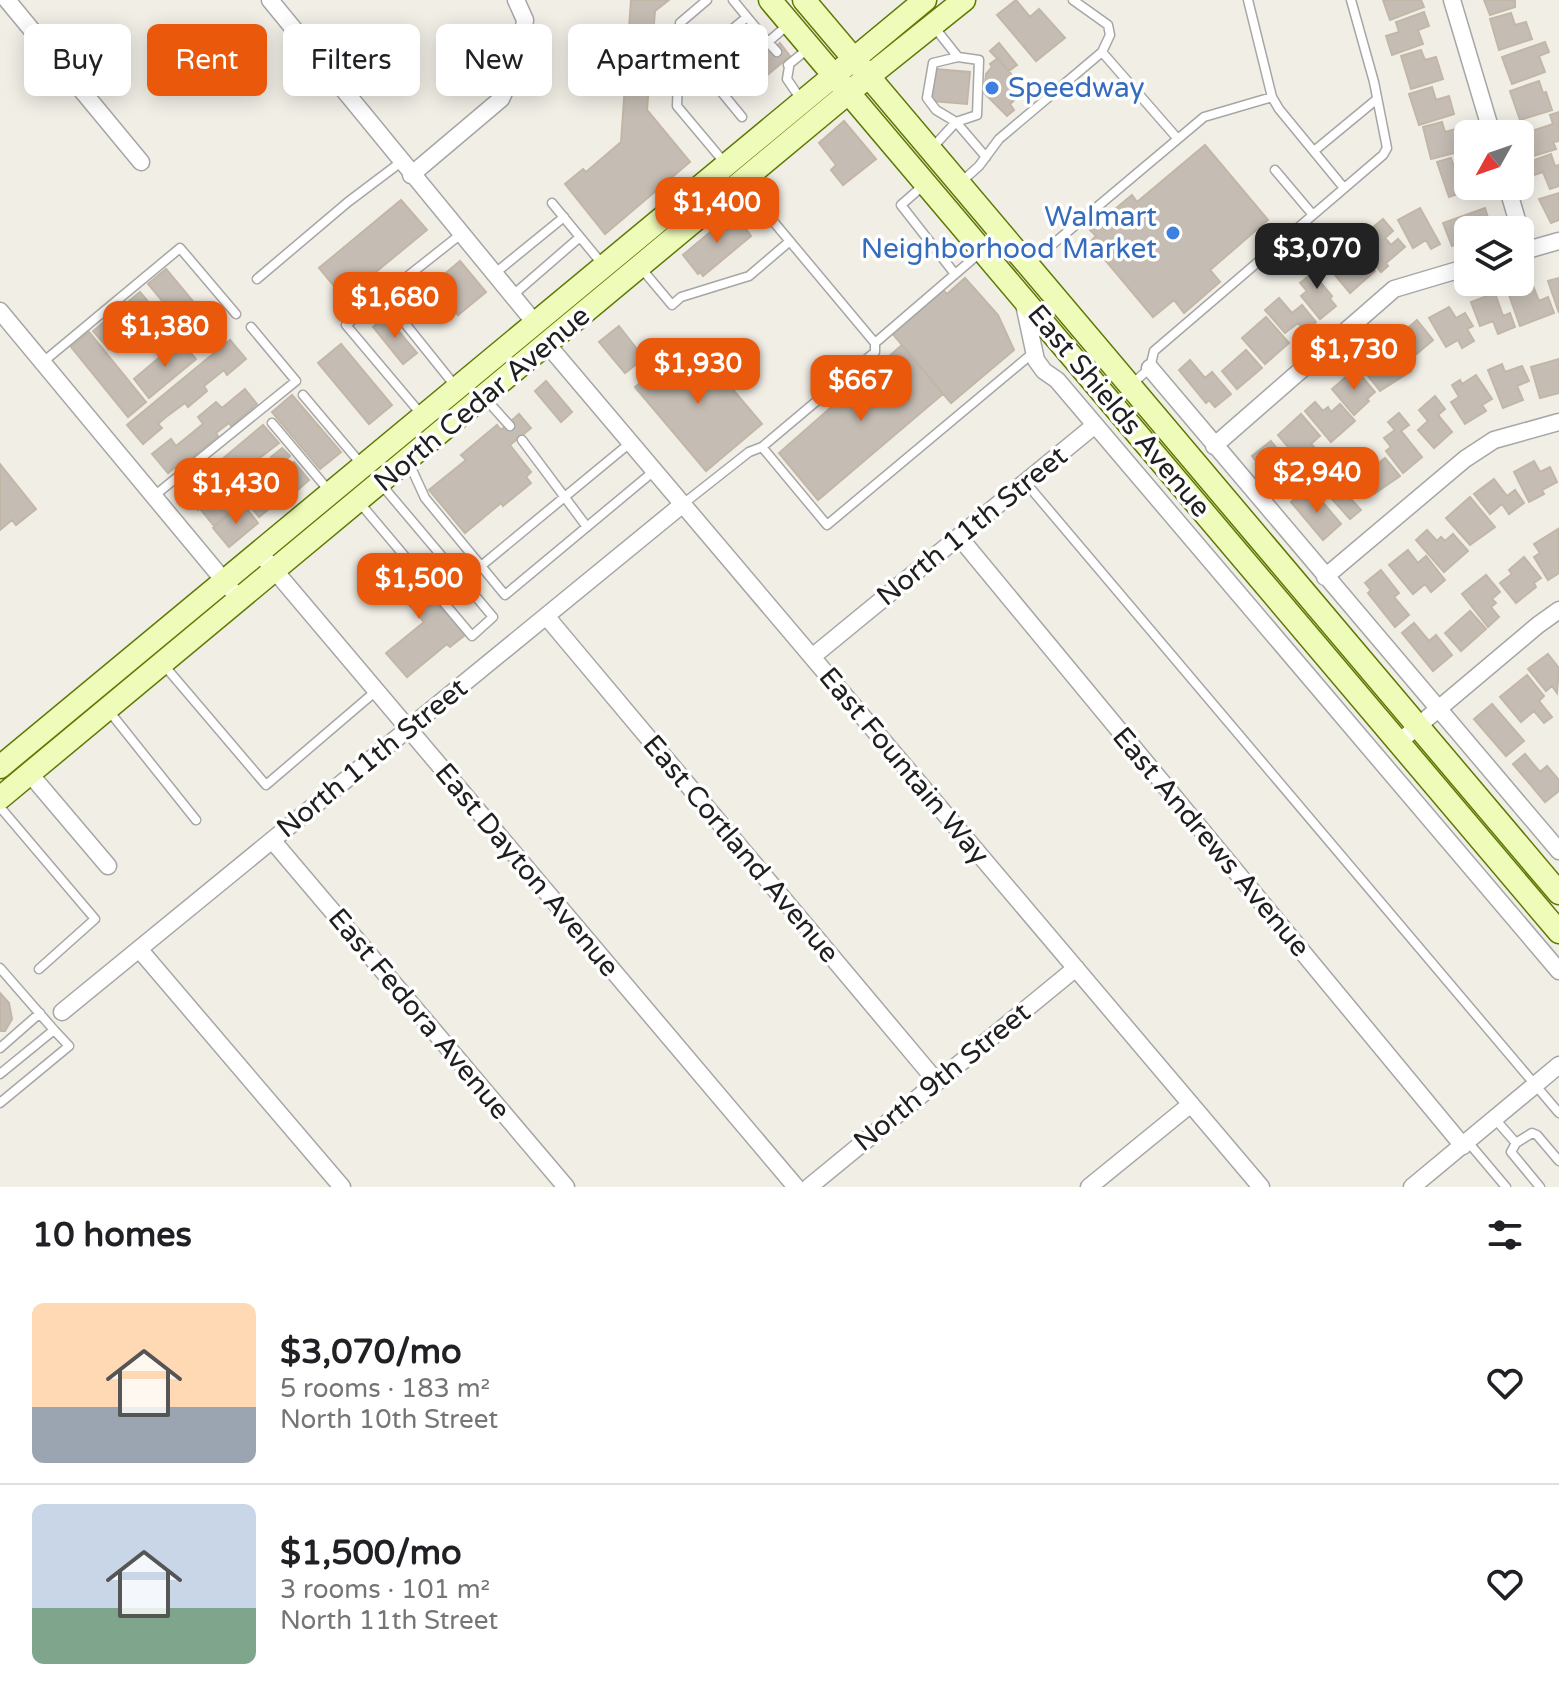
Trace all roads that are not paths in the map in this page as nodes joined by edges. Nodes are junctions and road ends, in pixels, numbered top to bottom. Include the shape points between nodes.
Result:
1 (7, 0) edge
2 (270, 0) edge
3 (516, 0) edge
4 (707, 0) edge
5 (733, 0) edge
6 (770, 0) edge
7 (804, 0) edge
8 (925, 0) edge
9 (964, 0) edge
10 (1073, 0) edge
11 (1248, 0) edge
12 (1351, 0) edge
13 (1452, 0) edge
14 (747, 17) junction
15 (680, 24) edge
16 (739, 24) edge
17 (753, 24) edge
18 (790, 24) junction
19 (933, 25) junction
20 (768, 42) joint
21 (809, 48) junction
22 (777, 52) dead end
23 (1102, 52) junction
24 (958, 57) junction
25 (853, 59) junction
26 (833, 76) junction
27 (868, 77) junction
28 (848, 93) junction
29 (678, 96) edge
30 (725, 96) edge
31 (1272, 97) junction
32 (1377, 99) junction
33 (802, 101) junction
34 (742, 117) dead end
35 (1488, 120) edge
36 (956, 122) junction
37 (1177, 138) junction
38 (930, 151) junction
39 (1314, 151) junction
40 (986, 157) junction
41 (141, 162) dead end
42 (726, 165) junction
43 (406, 168) junction
44 (1275, 170) dead end
45 (741, 183) junction
46 (926, 184) junction
47 (958, 184) junction
48 (1344, 188) junction
49 (552, 203) dead end
50 (1313, 215) junction
51 (564, 217) junction
52 (461, 234) junction
53 (580, 237) junction
54 (790, 241) junction
55 (1559, 241) edge
56 (1534, 248) edge
57 (982, 250) junction
58 (604, 266) junction
59 (1027, 266) junction
60 (640, 267) junction
61 (1454, 271) edge
62 (494, 274) junction
63 (955, 274) junction
64 (257, 279) dead end
65 (512, 295) junction
66 (383, 296) junction
67 (1023, 298) junction
68 (0, 311) edge
69 (236, 314) dead end
70 (535, 323) junction
71 (251, 327) dead end
72 (1054, 335) junction
73 (875, 343) junction
74 (547, 344) junction
75 (1034, 351) junction
76 (43, 362) junction
77 (1150, 368) junction
78 (1129, 386) junction
79 (456, 388) junction
80 (303, 395) dead end
81 (484, 397) junction
82 (422, 417) junction
83 (1559, 422) edge
84 (272, 423) dead end
85 (1095, 425) junction
86 (510, 426) dead end
87 (522, 440) dead end
88 (630, 443) junction
89 (1214, 446) junction
90 (762, 447) junction
91 (1190, 458) junction
92 (408, 460) junction
93 (363, 466) junction
94 (654, 471) junction
95 (380, 483) junction
96 (1026, 483) junction
97 (331, 493) junction
98 (154, 496) junction
99 (564, 498) junction
100 (358, 501) junction
101 (683, 504) junction
102 (587, 527) junction
103 (960, 538) junction
104 (259, 552) junction
105 (481, 566) junction
106 (275, 571) junction
107 (1325, 577) junction
108 (224, 581) junction
109 (240, 600) junction
110 (1559, 610) edge
111 (546, 616) junction
112 (812, 657) junction
113 (163, 664) junction
114 (376, 691) junction
115 (107, 709) junction
116 (1438, 709) junction
117 (1418, 726) junction
118 (408, 729) junction
119 (1399, 742) junction
120 (0, 767) edge
121 (30, 774) junction
122 (0, 798) edge
123 (0, 807) edge
124 (196, 820) dead end
125 (272, 840) junction
126 (1556, 841) edge
127 (108, 866) dead end
128 (1559, 893) edge
129 (1559, 932) edge
130 (139, 949) junction
131 (0, 968) edge
132 (1076, 968) junction
133 (39, 969) dead end
134 (1559, 971) edge
135 (62, 1012) dead end
136 (40, 1013) junction
137 (54, 1030) junction
138 (0, 1048) edge
139 (1559, 1065) edge
140 (2, 1070) edge
141 (937, 1082) junction
142 (1535, 1085) junction
143 (0, 1103) edge
144 (1191, 1104) junction
145 (1559, 1113) edge
146 (1495, 1119) junction
147 (1516, 1143) junction
148 (1465, 1144) junction
149 (1559, 1161) edge
150 (342, 1187) edge
151 (566, 1187) edge
152 (796, 1187) edge
153 (809, 1187) edge
154 (1089, 1187) edge
155 (1261, 1187) edge
156 (1412, 1187) edge
157 (1506, 1187) edge
158 (1540, 1187) edge

1 - 41 street
2 - 43 street
3 - 43 street via 525,20 520,57 501,99
4 - 15 lane
5 - 14 lane
6 - 18 main road, East Shields Avenue
7 - 25 main road, East Shields Avenue
8 - 25 main road, North Cedar Avenue
9 - 19 main road, North Cedar Avenue
10 - 23 lane via 1108,25 1110,35
11 - 31 lane
12 - 32 lane
13 - 35 street
14 - 16 lane
14 - 17 lane
18 - 20 lane
18 - 21 main road, East Shields Avenue
19 - 24 lane
19 - 27 main road, North Cedar Avenue
20 - 22 lane
21 - 26 main road, East Shields Avenue
21 - 33 lane via 788,66 787,79
23 - 37 lane
23 - 40 lane via 999,139
24 - 36 lane via 979,60 977,115
24 - 36 lane via 933,63 927,98
25 - 26 main road, North Cedar Avenue
25 - 27 main road, East Shields Avenue
26 - 28 main road, East Shields Avenue
26 - 33 main road, North Cedar Avenue
27 - 28 main road, North Cedar Avenue
27 - 38 main road, East Shields Avenue
28 - 45 main road, North Cedar Avenue
28 - 46 main road, East Shields Avenue
29 - 42 lane via 677,106
30 - 34 lane
31 - 37 lane via 1204,117
31 - 39 lane
32 - 39 lane
32 - 48 lane via 1387,148
33 - 42 main road, North Cedar Avenue
36 - 38 lane
36 - 40 lane
37 - 59 lane
38 - 47 main road, East Shields Avenue
39 - 48 lane
40 - 47 lane
42 - 58 main road, North Cedar Avenue
42 - 60 main road via 724,179 644,251
43 - 52 street
43 - 64 lane via 348,202
44 - 50 lane
45 - 54 lane
45 - 60 main road, North Cedar Avenue
46 - 57 main road, East Shields Avenue
46 - 63 lane via 901,205
47 - 59 main road, East Shields Avenue
48 - 50 lane
49 - 51 lane
50 - 77 lane via 1154,351
51 - 53 lane
51 - 62 lane
52 - 62 street
52 - 66 lane
53 - 58 lane
53 - 65 lane
54 - 60 lane via 749,276 681,297 672,305
54 - 73 lane
55 - 56 street
57 - 59 main road via 995,249 1012,265
57 - 63 lane
57 - 67 main road, East Shields Avenue
58 - 70 main road, North Cedar Avenue
58 - 74 main road via 599,283 550,324
59 - 78 main road, East Shields Avenue
60 - 74 main road, North Cedar Avenue
61 - 89 street via 1394,289
62 - 65 street
63 - 73 lane
65 - 70 street
66 - 79 lane
66 - 82 lane via 346,325
67 - 72 main road, East Shields Avenue
67 - 75 street
68 - 76 street
69 - 76 lane via 180,248
70 - 79 main road, North Cedar Avenue
70 - 81 main road via 534,342 487,382
71 - 98 lane via 296,381
72 - 91 main road via 1104,376 1171,455 1183,461
72 - 119 main road, East Shields Avenue
73 - 90 lane via 875,352
74 - 81 main road, North Cedar Avenue
74 - 88 street, East Fountain Way
75 - 85 street via 1039,365
75 - 90 lane via 827,525
76 - 98 street
77 - 78 lane
77 - 89 street
78 - 91 main road, East Shields Avenue
79 - 82 main road, North Cedar Avenue
80 - 93 lane
81 - 86 lane
81 - 92 main road, North Cedar Avenue
82 - 93 main road, North Cedar Avenue
83 - 107 street via 1494,440 1465,459
84 - 97 lane
85 - 96 street, North 11th Street
85 - 134 street
87 - 99 lane
88 - 94 street, East Fountain Way
88 - 99 lane
89 - 107 street
90 - 101 lane
91 - 117 main road, East Shields Avenue
92 - 95 main road, North Cedar Avenue
92 - 105 lane via 425,498
93 - 97 main road, North Cedar Avenue
94 - 101 street, East Fountain Way
94 - 102 lane
95 - 100 main road, North Cedar Avenue
95 - 100 lane via 493,617 472,636
96 - 103 street, North 11th Street
96 - 142 lane
97 - 104 main road, North Cedar Avenue
98 - 108 street
99 - 102 lane
99 - 105 lane
100 - 106 main road, North Cedar Avenue
101 - 111 street, North 11th Street
101 - 112 street, East Fountain Way
102 - 105 lane via 505,595
103 - 112 street, North 11th Street
103 - 148 street, East Andrews Avenue
104 - 106 street, East Dayton Avenue
104 - 108 main road, North Cedar Avenue
106 - 109 main road, North Cedar Avenue
106 - 114 street, East Dayton Avenue
107 - 116 street
108 - 109 street
108 - 120 main road, North Cedar Avenue
109 - 113 main road, North Cedar Avenue
110 - 116 street
111 - 118 street, North 11th Street
111 - 141 street, East Cortland Avenue
112 - 132 street, East Fountain Way
113 - 114 lane via 266,785
113 - 115 main road, North Cedar Avenue
114 - 118 street, East Dayton Avenue
115 - 121 main road, North Cedar Avenue
115 - 124 lane
116 - 117 street
116 - 126 street
117 - 119 street
117 - 128 main road, East Shields Avenue
118 - 125 street, North 11th Street
118 - 152 street, East Dayton Avenue
119 - 129 main road, East Shields Avenue
121 - 122 main road, North Cedar Avenue
121 - 127 street
123 - 133 lane via 95,919
125 - 130 street, North 11th Street
125 - 151 street, East Fedora Avenue
130 - 135 street, North 11th Street
130 - 150 street
131 - 136 lane
132 - 141 street, North 9th Street
132 - 144 street, East Fountain Way
136 - 137 lane
136 - 138 lane
137 - 140 lane
137 - 143 lane via 69,1046
139 - 142 street
141 - 153 street, North 9th Street
142 - 145 lane
142 - 146 street
144 - 154 street
144 - 155 street, East Fountain Way
146 - 147 lane
146 - 148 street
147 - 149 lane via 1537,1135
147 - 158 lane via 1511,1152
148 - 156 street
148 - 157 lane

